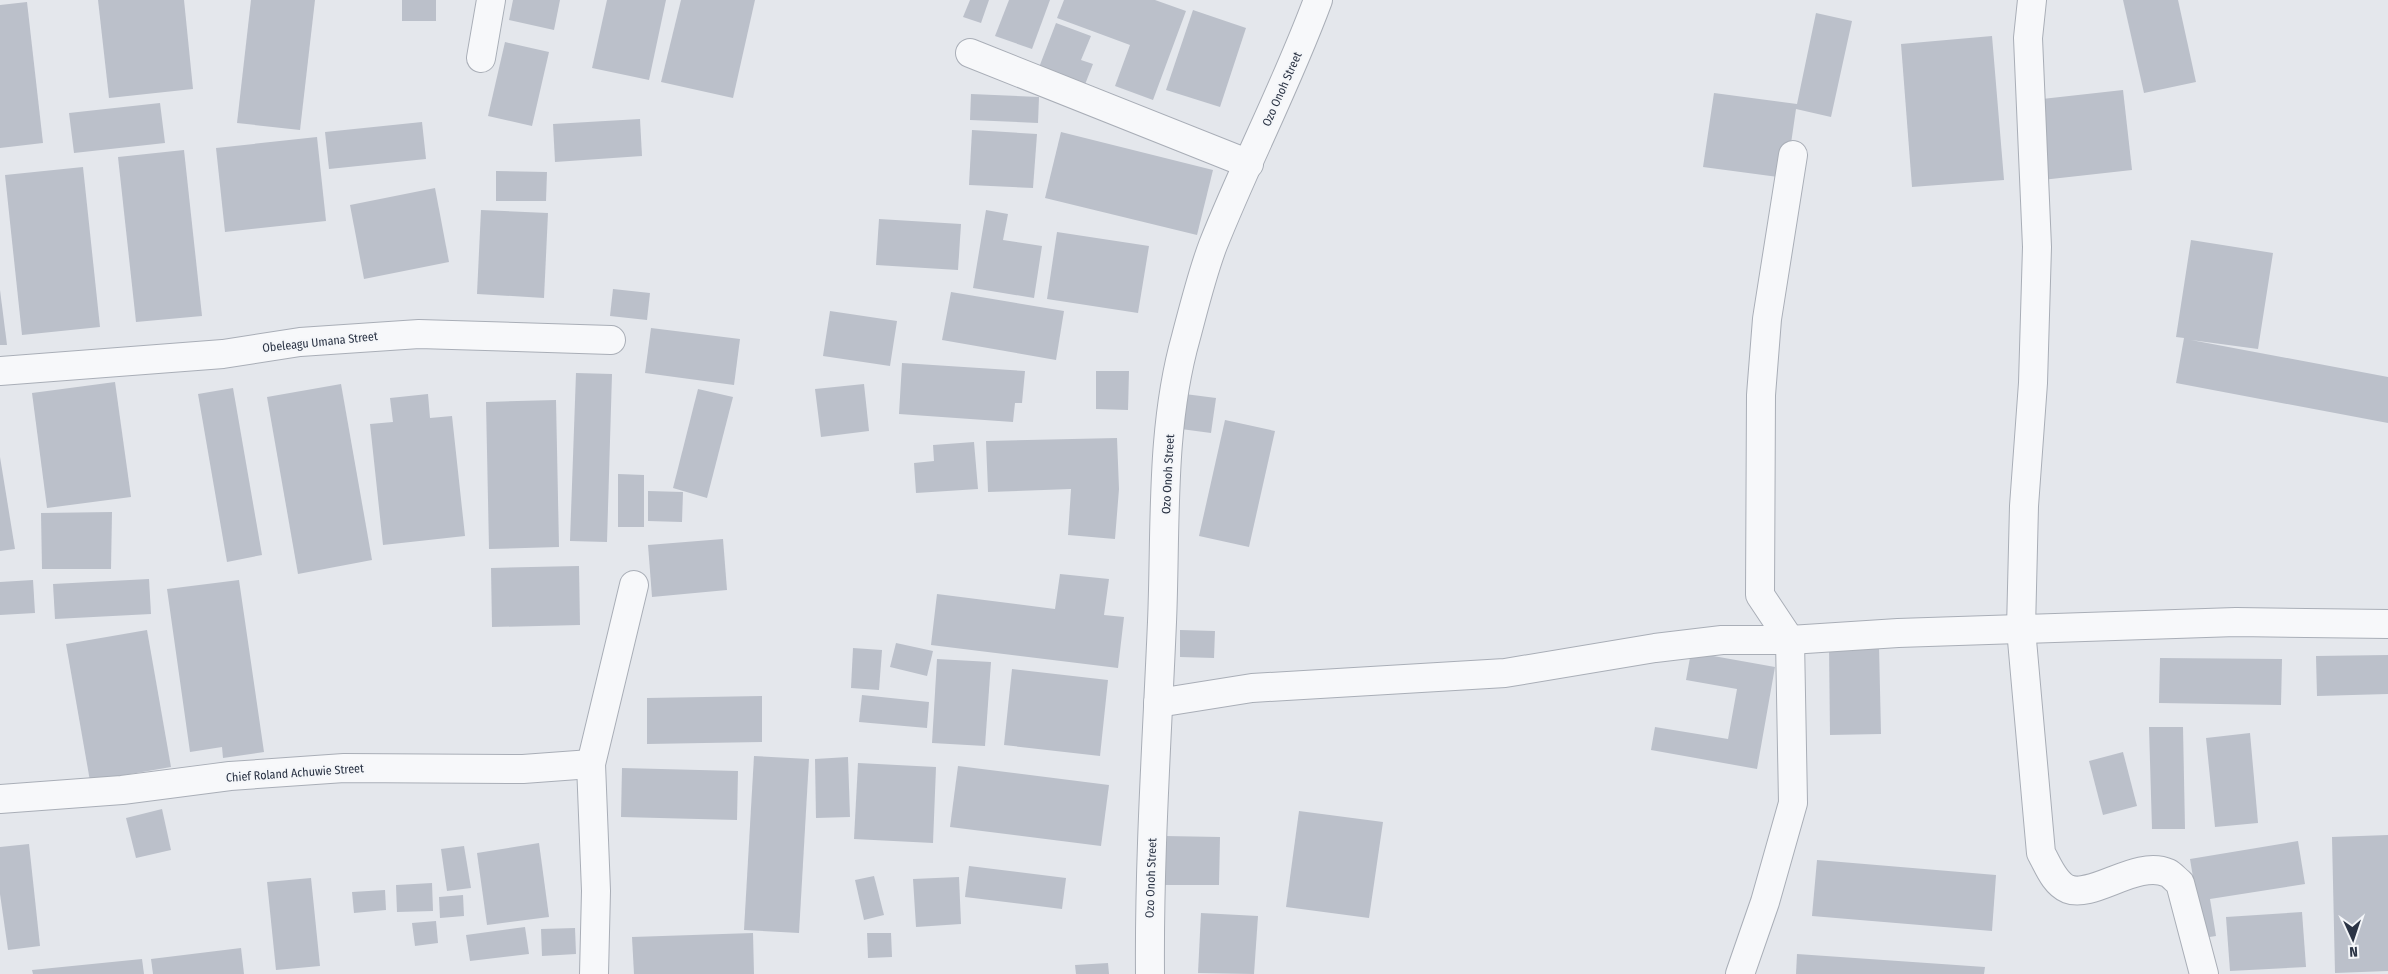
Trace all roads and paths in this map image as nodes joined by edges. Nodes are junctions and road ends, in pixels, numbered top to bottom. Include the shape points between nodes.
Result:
1 (492, 0) edge
2 (1318, 0) edge
3 (2032, 0) edge
4 (970, 53) dead end
5 (481, 58) dead end
6 (1793, 155) dead end
7 (1249, 164) junction
8 (610, 340) dead end
9 (0, 371) edge
10 (634, 585) dead end
11 (2388, 624) edge
12 (2021, 629) junction
13 (1790, 640) junction
14 (1158, 703) junction
15 (591, 764) junction
16 (0, 798) edge
17 (594, 974) edge
18 (1150, 974) edge
19 (1740, 974) edge
20 (2204, 974) edge

1 - 5 street
2 - 7 street, Ozo Onoh Street via 1298,54
3 - 12 street via 2028,38 2036,247
4 - 7 street
6 - 13 street via 1766,328 1761,395 1760,595
7 - 14 street, Ozo Onoh Street via 1212,247 1185,340 1175,392 1167,450
8 - 9 street, Obeleagu Umana Street via 402,335 300,342 213,355
10 - 15 street
11 - 12 street via 2236,622
12 - 13 street
12 - 20 street via 2041,853 2055,878 2067,889 2078,891 2137,872 2168,873 2180,883
13 - 14 street via 1722,640 1505,673 1252,688
13 - 19 street via 1793,803 1765,902
14 - 18 street, Ozo Onoh Street
15 - 16 street, Chief Roland Achuwie Street via 523,769 344,768 230,776 122,790
15 - 17 street via 596,890

